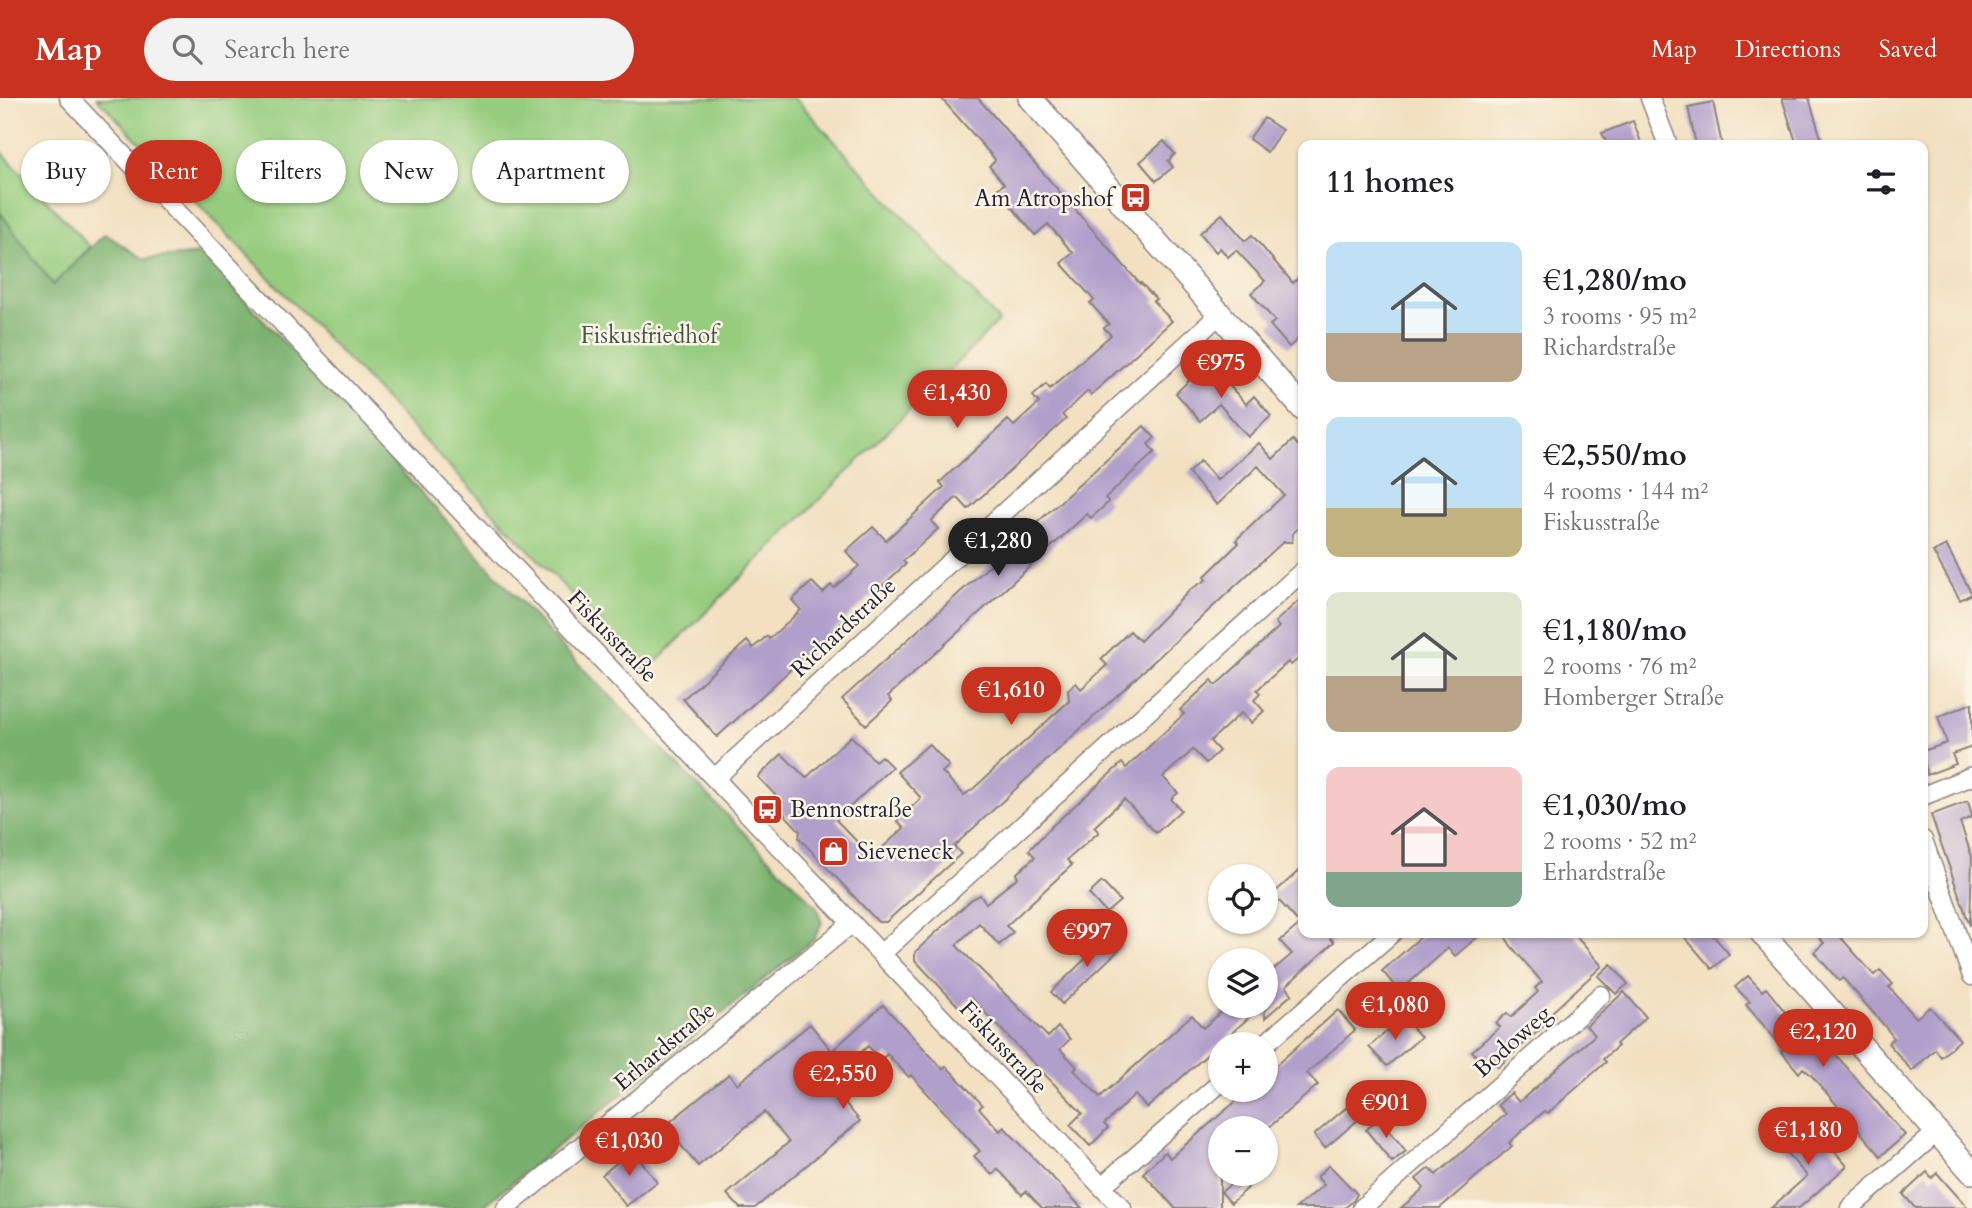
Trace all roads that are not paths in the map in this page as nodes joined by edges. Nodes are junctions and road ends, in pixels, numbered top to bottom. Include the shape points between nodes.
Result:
1 (69, 98) edge
2 (1030, 98) edge
3 (1650, 98) edge
4 (1666, 140) edge
5 (1220, 314) junction
6 (1298, 403) edge
7 (1298, 575) edge
8 (1972, 776) edge
9 (716, 778) junction
10 (1928, 794) edge
11 (1928, 854) edge
12 (852, 923) junction
13 (1386, 938) edge
14 (1766, 938) edge
15 (882, 953) junction
16 (1972, 976) edge
17 (1601, 995) dead end
18 (1278, 1033) edge
19 (1208, 1093) edge
20 (1937, 1132) junction
21 (1972, 1172) edge
22 (1102, 1186) junction
23 (506, 1208) edge
24 (1122, 1208) edge
25 (1362, 1208) edge
26 (1850, 1208) edge

1 - 9 street, Fiskusstraße
2 - 5 street
3 - 4 street
5 - 6 street
5 - 9 street, Richardstraße
7 - 15 street
8 - 10 street
9 - 12 street, Fiskusstraße
11 - 16 street
12 - 15 street, Fiskusstraße
12 - 23 street, Erhardstraße
13 - 18 street
14 - 20 street
15 - 22 street, Fiskusstraße
17 - 25 street, Bodoweg
19 - 22 street
20 - 21 street
20 - 26 street
22 - 24 street, Fiskusstraße

